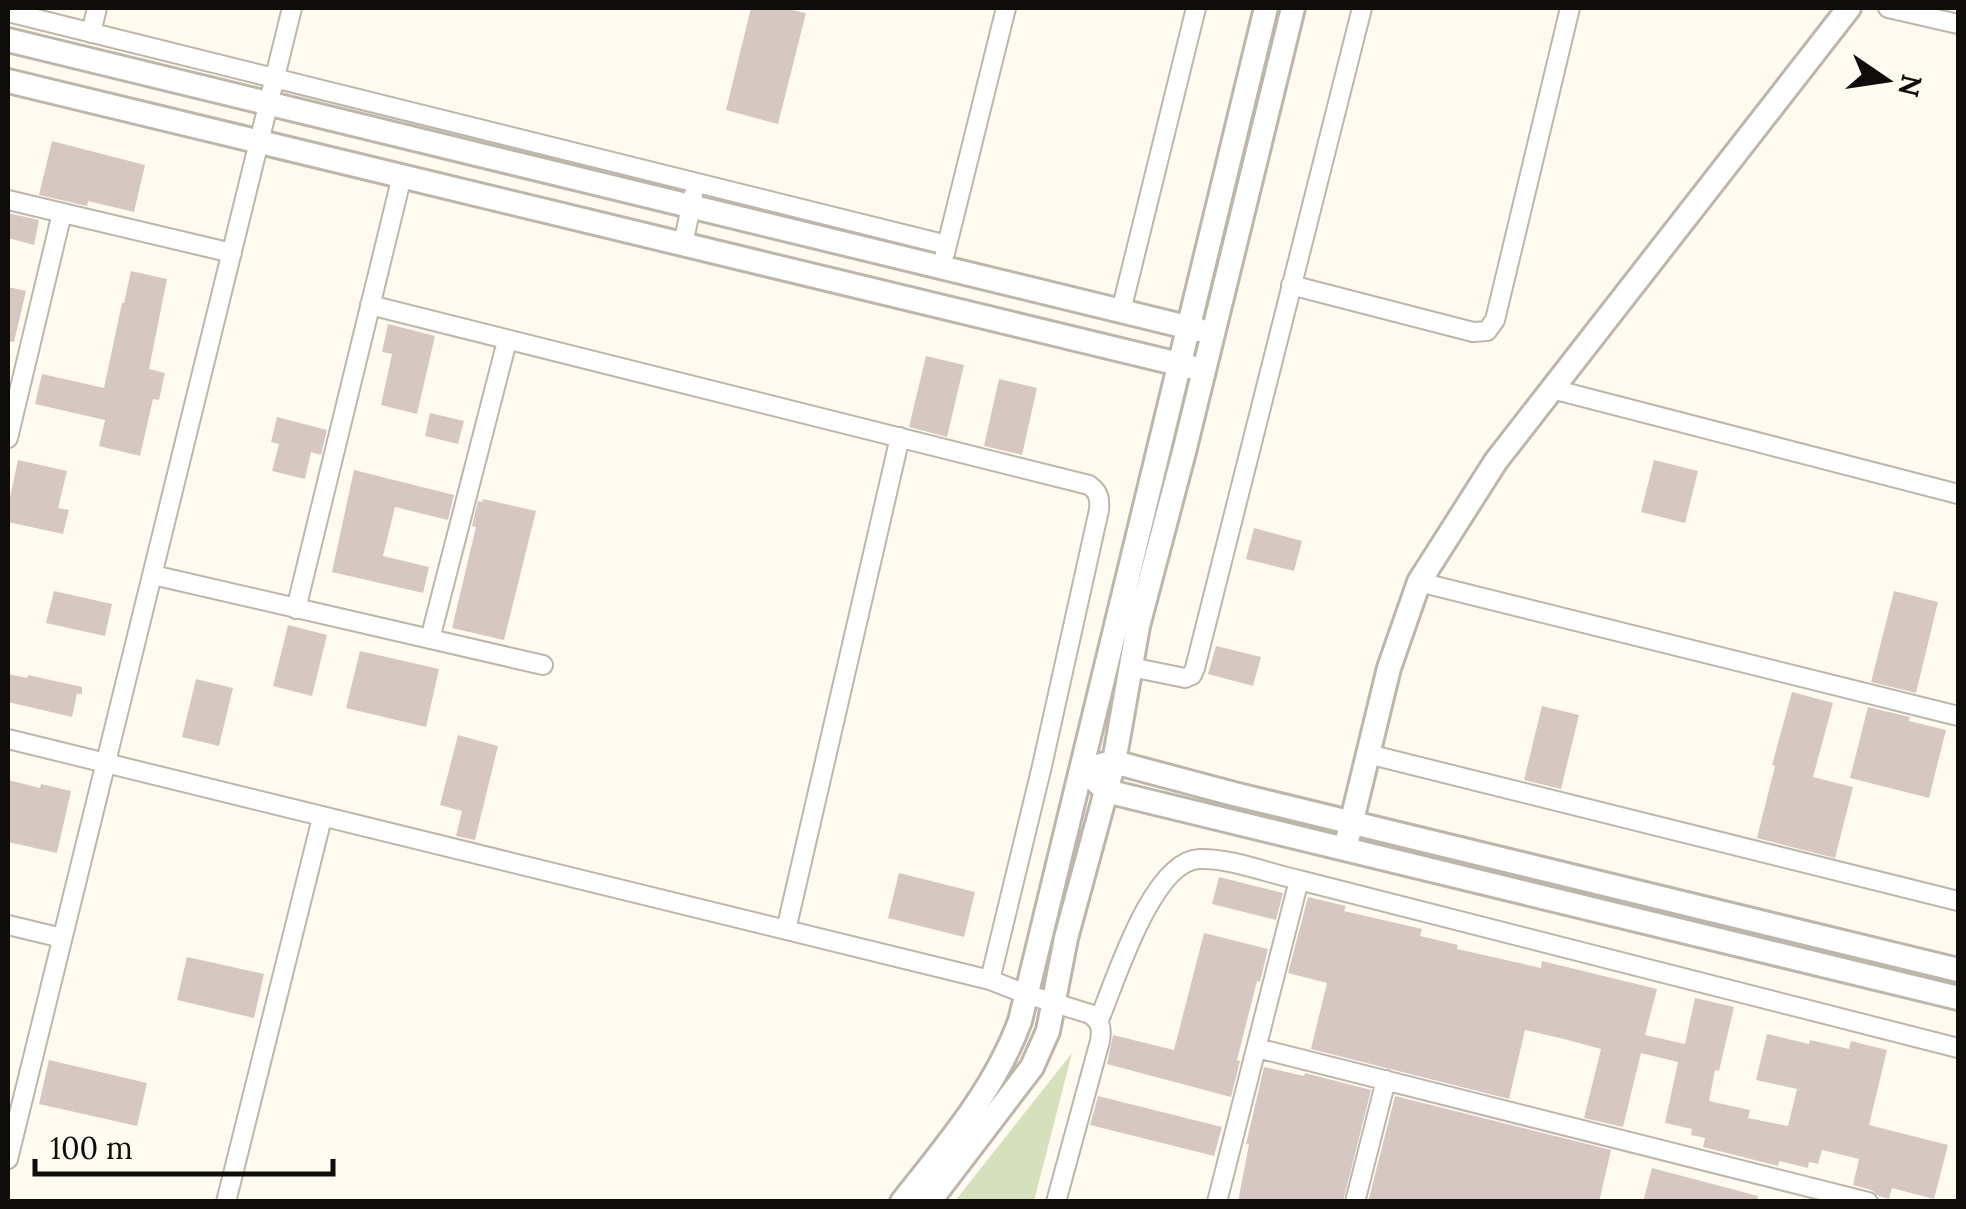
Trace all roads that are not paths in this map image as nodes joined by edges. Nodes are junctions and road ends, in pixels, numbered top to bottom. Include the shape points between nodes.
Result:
1 (97, 8) edge
2 (292, 8) edge
3 (1006, 8) edge
4 (1196, 8) edge
5 (1266, 8) edge
6 (1293, 8) edge
7 (1362, 8) edge
8 (1570, 8) edge
9 (1849, 8) edge
10 (1888, 8) edge
11 (8, 12) edge
12 (1958, 24) edge
13 (91, 33) junction
14 (8, 40) edge
15 (274, 78) junction
16 (8, 81) edge
17 (268, 103) junction
18 (259, 142) junction
19 (402, 176) junction
20 (693, 196) junction
21 (8, 200) edge
22 (62, 213) junction
23 (684, 244) junction
24 (232, 253) junction
25 (944, 257) junction
26 (1291, 285) junction
27 (370, 306) junction
28 (1121, 311) junction
29 (1188, 328) junction
30 (1213, 334) junction
31 (507, 341) junction
32 (1180, 365) junction
33 (1204, 370) junction
34 (1552, 389) junction
35 (900, 437) junction
36 (8, 438) edge
37 (1958, 494) edge
38 (153, 575) junction
39 (1420, 582) junction
40 (296, 609) junction
41 (430, 639) junction
42 (543, 665) dead end
43 (1131, 667) junction
44 (1958, 716) edge
45 (8, 739) edge
46 (1368, 754) junction
47 (1114, 762) junction
48 (106, 764) junction
49 (1083, 768) junction
50 (1106, 791) junction
51 (322, 818) junction
52 (1352, 821) junction
53 (1344, 849) junction
54 (1299, 880) junction
55 (1958, 901) edge
56 (8, 925) edge
57 (786, 930) junction
58 (62, 938) junction
59 (1958, 970) edge
60 (990, 980) junction
61 (1026, 994) junction
62 (1958, 998) edge
63 (1054, 1002) junction
64 (1099, 1020) junction
65 (1257, 1048) junction
66 (1958, 1048) edge
67 (1386, 1080) junction
68 (8, 1159) edge
69 (1800, 1193) edge
70 (226, 1202) edge
71 (902, 1202) edge
72 (929, 1202) edge
73 (1056, 1202) edge
74 (1217, 1202) edge
75 (1355, 1202) edge
76 (1868, 1202) edge

1 - 13 street
2 - 15 street
3 - 25 street
4 - 28 street
5 - 29 street
6 - 30 street
7 - 26 street
8 - 26 street via 1495,320 1487,331
9 - 34 street
10 - 12 street
11 - 13 street
13 - 15 street
14 - 17 street
15 - 17 street
15 - 20 street
16 - 18 street
17 - 18 street
17 - 20 street
18 - 19 street
18 - 24 street
19 - 23 street
19 - 27 street
20 - 23 street
20 - 25 street
21 - 22 street
22 - 24 street
22 - 36 street
23 - 32 street
24 - 38 street
25 - 28 street
26 - 43 street via 1195,668 1185,678
27 - 31 street
27 - 40 street
28 - 29 street
29 - 30 street
29 - 32 street
30 - 33 street
31 - 35 street
31 - 41 street
32 - 33 street
32 - 49 street
33 - 43 street
34 - 37 street
34 - 39 street via 1496,460
35 - 57 street
35 - 60 street via 1089,485 1100,499
38 - 40 street
38 - 48 street
39 - 44 street
39 - 46 street
40 - 41 street
41 - 42 street
43 - 47 street
45 - 48 street
46 - 52 street
46 - 55 street
47 - 49 street
47 - 50 street
47 - 52 street
48 - 51 street
48 - 58 street
49 - 50 street
49 - 61 street
50 - 53 street
50 - 63 street
51 - 57 street
51 - 70 street
52 - 53 street
52 - 59 street
53 - 62 street
54 - 64 street via 1195,859 1176,867 1137,926
54 - 65 street
54 - 66 street
56 - 58 street
57 - 60 street
58 - 68 street
60 - 61 street
61 - 63 street
61 - 71 street via 1008,1055
63 - 64 street
63 - 72 street via 1032,1067
64 - 73 street via 1100,1041
65 - 67 street
65 - 74 street
67 - 69 street
67 - 75 street
69 - 76 street

